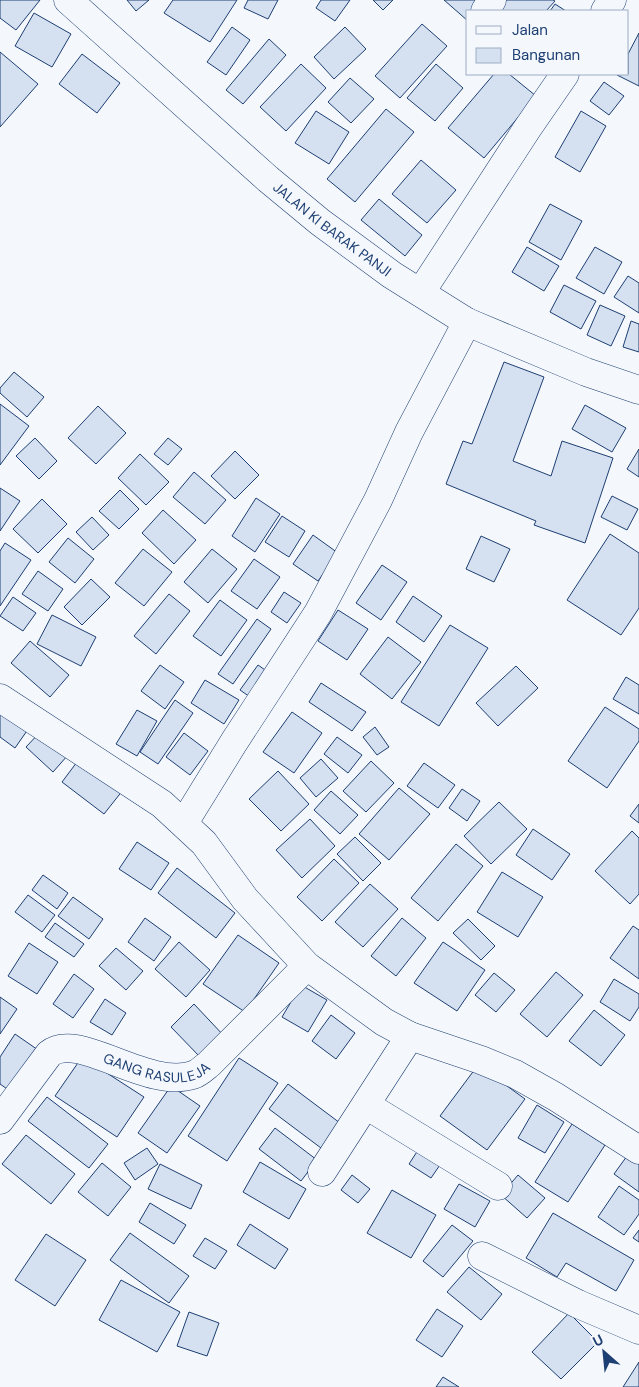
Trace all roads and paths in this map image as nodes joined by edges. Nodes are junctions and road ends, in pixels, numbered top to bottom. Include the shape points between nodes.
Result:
1 (68, 0) edge
2 (492, 0) edge
3 (484, 10) edge
4 (559, 76) edge
5 (421, 292) junction
6 (467, 322) junction
7 (639, 390) edge
8 (0, 698) edge
9 (184, 823) junction
10 (307, 966) junction
11 (410, 1036) junction
12 (366, 1105) junction
13 (0, 1120) edge
14 (639, 1150) edge
15 (322, 1172) dead end
16 (498, 1186) dead end
17 (482, 1256) dead end
18 (639, 1330) edge

1 - 5 street, JALAN KI BARAK PANJI via 320,222 392,275
2 - 3 street
4 - 5 street
5 - 6 street, JALAN KI BARAK PANJI
6 - 7 street, JALAN KI BARAK PANJI via 586,372
6 - 9 street via 318,613
8 - 9 street via 162,804
9 - 10 street via 204,843 245,899
10 - 11 street via 384,1022
10 - 13 street, GANG RASULEJA via 195,1075 175,1078 153,1076 79,1048 63,1047 49,1054
11 - 12 street
11 - 14 street via 515,1074
12 - 15 street
12 - 16 street
17 - 18 street

